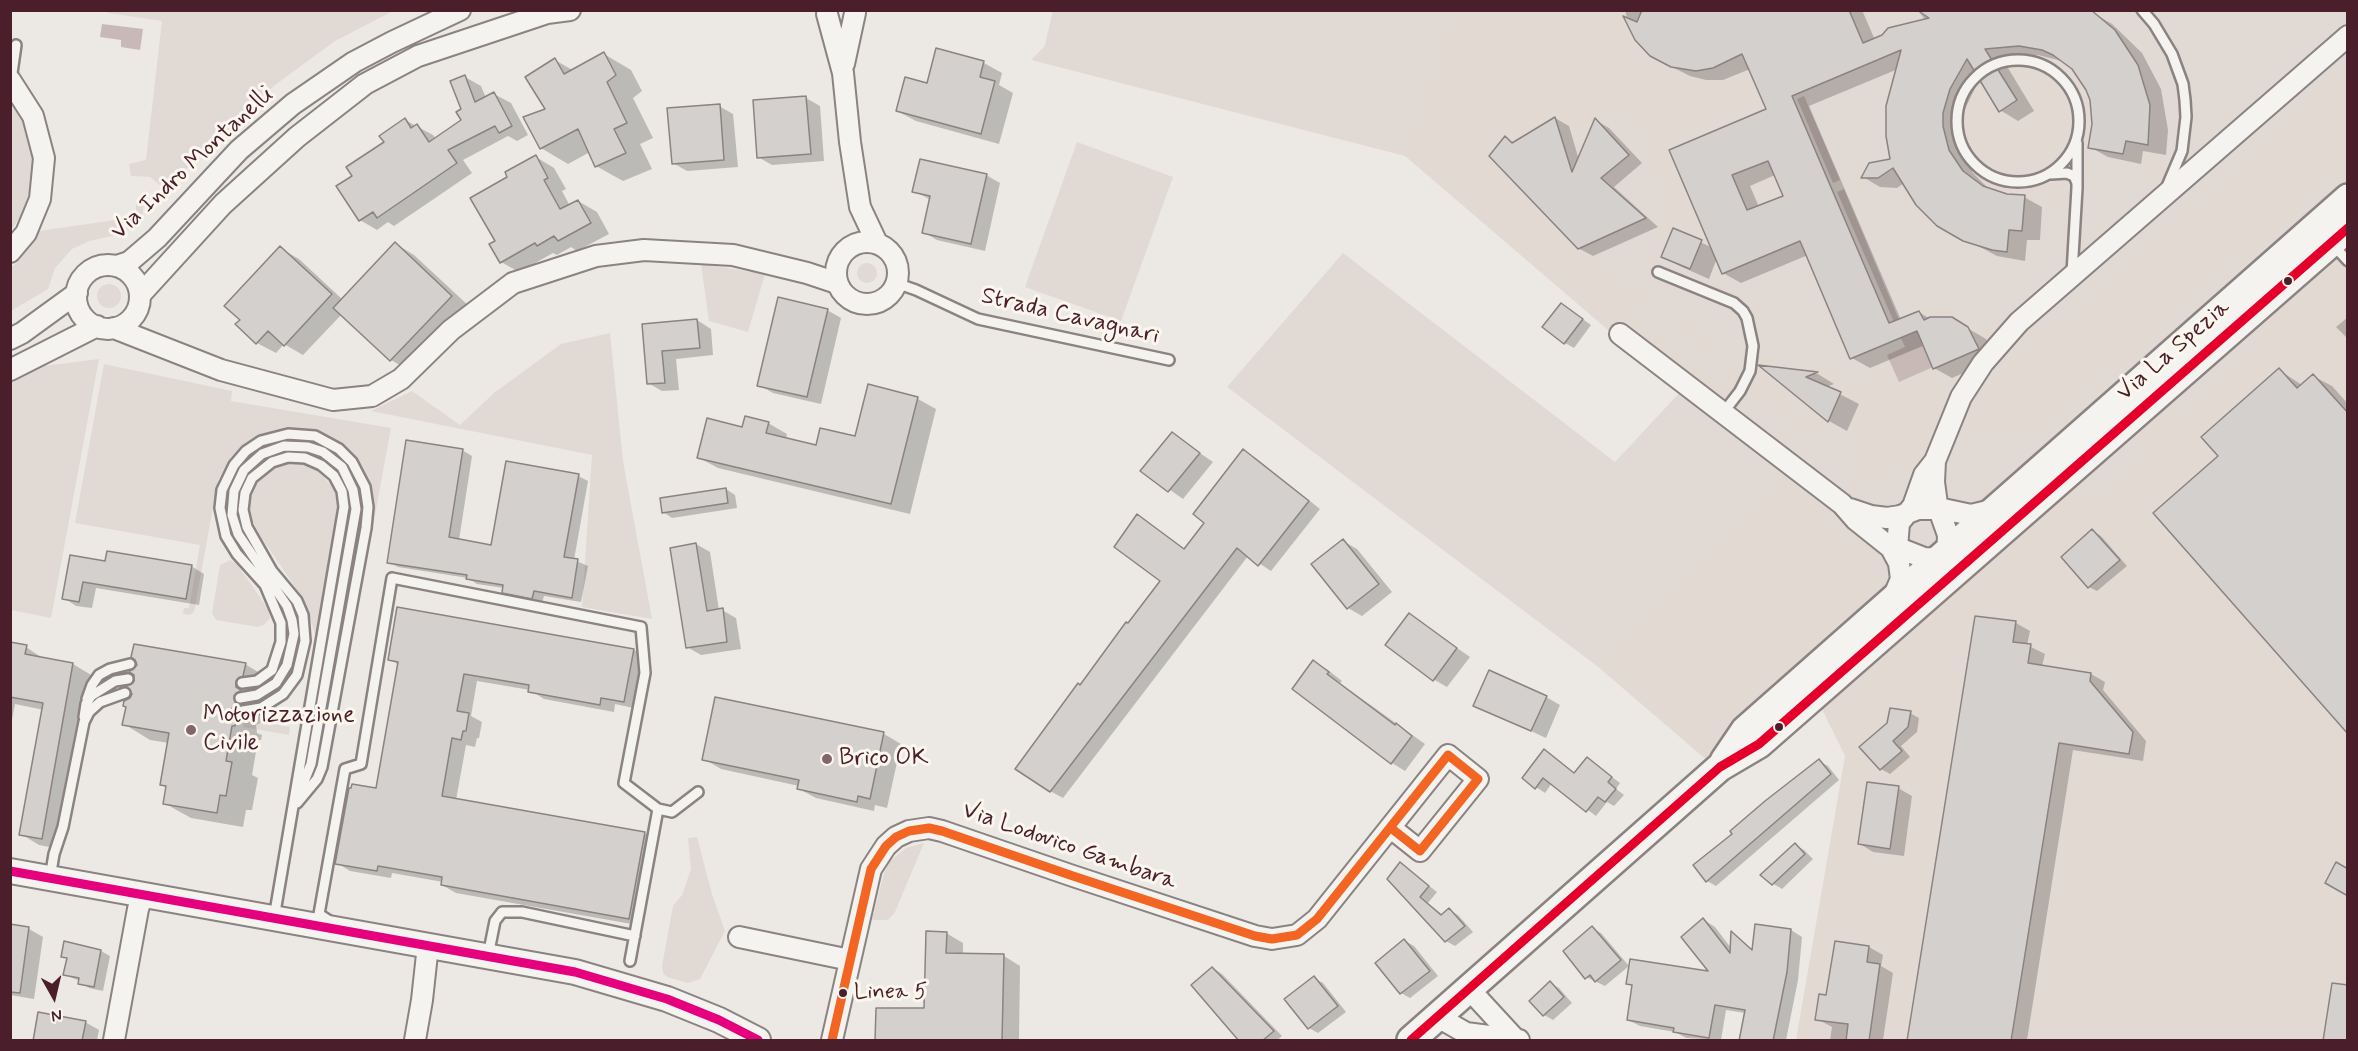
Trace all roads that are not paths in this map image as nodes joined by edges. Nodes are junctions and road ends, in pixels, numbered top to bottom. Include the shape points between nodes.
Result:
1 (460, 10) edge
2 (570, 10) edge
3 (2142, 10) edge
4 (823, 12) edge
5 (857, 12) edge
6 (2348, 36) edge
7 (16, 45) dead end
8 (843, 73) junction
9 (11, 80) edge
10 (2079, 130) junction
11 (2043, 177) junction
12 (2078, 188) junction
13 (2348, 198) edge
14 (861, 209) junction
15 (2137, 220) junction
16 (2335, 239) edge
17 (877, 243) junction
18 (852, 245) junction
19 (10, 252) edge
20 (117, 266) junction
21 (1658, 272) dead end
22 (2065, 282) junction
23 (837, 283) junction
24 (896, 283) junction
25 (2267, 292) junction
26 (77, 293) junction
27 (140, 296) junction
28 (105, 327) junction
29 (1620, 334) dead end
30 (10, 339) edge
31 (1169, 360) dead end
32 (10, 370) edge
33 (1723, 413) junction
34 (1932, 474) junction
35 (1842, 504) junction
36 (2011, 509) junction
37 (1908, 516) junction
38 (1931, 542) junction
39 (1895, 611) junction
40 (130, 664) dead end
41 (128, 679) dead end
42 (242, 683) dead end
43 (125, 693) dead end
44 (240, 698) dead end
45 (86, 704) junction
46 (237, 712) dead end
47 (80, 734) junction
48 (698, 792) dead end
49 (658, 809) junction
50 (294, 810) junction
51 (1391, 828) junction
52 (10, 871) edge
53 (50, 878) junction
54 (144, 895) junction
55 (274, 918) junction
56 (343, 929) junction
57 (635, 936) junction
58 (739, 937) dead end
59 (428, 945) junction
60 (488, 956) junction
61 (850, 960) junction
62 (630, 962) dead end
63 (1469, 989) junction
64 (1438, 1017) junction
65 (1517, 1040) edge
66 (114, 1041) edge
67 (415, 1041) edge
68 (758, 1041) edge
69 (832, 1041) edge
70 (1411, 1041) edge

1 - 20 street, Via Indro Montanelli via 354,62 293,104 239,150 157,238 129,262
2 - 27 street, Via Indro Montanelli via 547,13 418,56 365,84 297,137 223,204
3 - 15 lane via 2164,39 2178,69 2186,117 2175,172
4 - 5 street via 845,16
4 - 8 street
5 - 8 street
6 - 15 street, Via La Spezia
7 - 9 lane
8 - 14 street
9 - 19 street via 33,116 44,158 40,199 26,233
10 - 11 lane via 2067,158
10 - 11 lane via 2079,111 2072,92 2060,76 2044,65 2025,59 2005,60 1971,80 1956,118 1959,139 1968,157 1983,172 2002,180 2023,182
10 - 12 lane
11 - 12 lane via 2067,173 2076,179
12 - 22 lane via 2073,267
13 - 16 main road, Via La Spezia
14 - 17 street
14 - 18 street
15 - 22 street, Via La Spezia
16 - 25 main road, Via La Spezia
17 - 18 street
17 - 24 street via 893,256
18 - 23 street via 836,266
20 - 26 street via 96,268 87,274
20 - 27 street via 133,277
21 - 33 lane via 1734,303 1747,318 1753,346 1750,370
22 - 34 street, Via La Spezia via 2010,331 1976,372 1957,406
23 - 24 street via 848,298 865,304 883,299
23 - 28 street via 733,255 644,250 596,256 513,283 451,330 401,379 372,396 333,400 221,370
24 - 31 lane, Strada Cavagnari via 978,319
25 - 36 main road, Via La Spezia
25 - 36 main road, Via La Spezia via 2151,400
26 - 28 street via 81,313
26 - 30 street
27 - 28 street via 130,320
28 - 32 street
29 - 33 street
33 - 35 street
34 - 37 street, Via La Spezia
34 - 38 street via 1940,501
35 - 37 street, Via La Spezia via 1879,517
35 - 38 street, Via La Spezia via 1879,538
36 - 38 main road, Via La Spezia
36 - 38 street, Via La Spezia via 1977,514
36 - 39 main road, Via La Spezia
37 - 38 street, Via La Spezia
37 - 38 street, Via La Spezia
38 - 39 main road, Via La Spezia
38 - 39 street, Via La Spezia via 1900,584
39 - 63 main road, Via La Spezia via 1759,744 1720,767
40 - 45 lane via 99,675
41 - 45 lane via 101,689
42 - 50 lane via 257,681 272,670 281,642 281,623 265,585 226,537 221,517 222,490 234,465 261,441 288,434 315,436 332,444 352,462 365,487 368,507 322,767
43 - 47 lane via 100,702 89,712
44 - 50 lane via 264,692 280,678 290,658 293,627 287,606 238,534 232,516 234,492 244,470 262,454 284,446 308,447 330,456 342,467 353,490 356,509 311,764
45 - 47 lane
46 - 50 lane via 261,708 284,694 297,675 304,641 300,608 272,571 247,527 245,493 252,478 272,462 288,457 305,458 334,476 342,491 344,507
47 - 53 lane
48 - 49 lane via 672,812
49 - 56 lane via 624,783 645,673 641,627 392,578 361,764 345,769 319,914
49 - 57 lane
50 - 55 lane
51 - 51 street, Via Lodovico Gambara via 1448,755 1478,779 1420,851
51 - 61 street, Via Lodovico Gambara via 1311,926 1297,935 1272,939 942,831 915,830 891,841 874,862
52 - 53 street
53 - 54 street
54 - 55 street
54 - 66 street via 138,909
55 - 56 street
56 - 59 street
57 - 60 lane via 522,912 502,912 495,921
57 - 62 lane
58 - 61 street
59 - 60 street
59 - 67 street
60 - 68 street via 631,987 701,1012
61 - 69 street, Via Lodovico Gambara
63 - 64 main road, Via La Spezia
63 - 65 street
64 - 65 street via 1466,1033
64 - 70 main road, Via La Spezia

